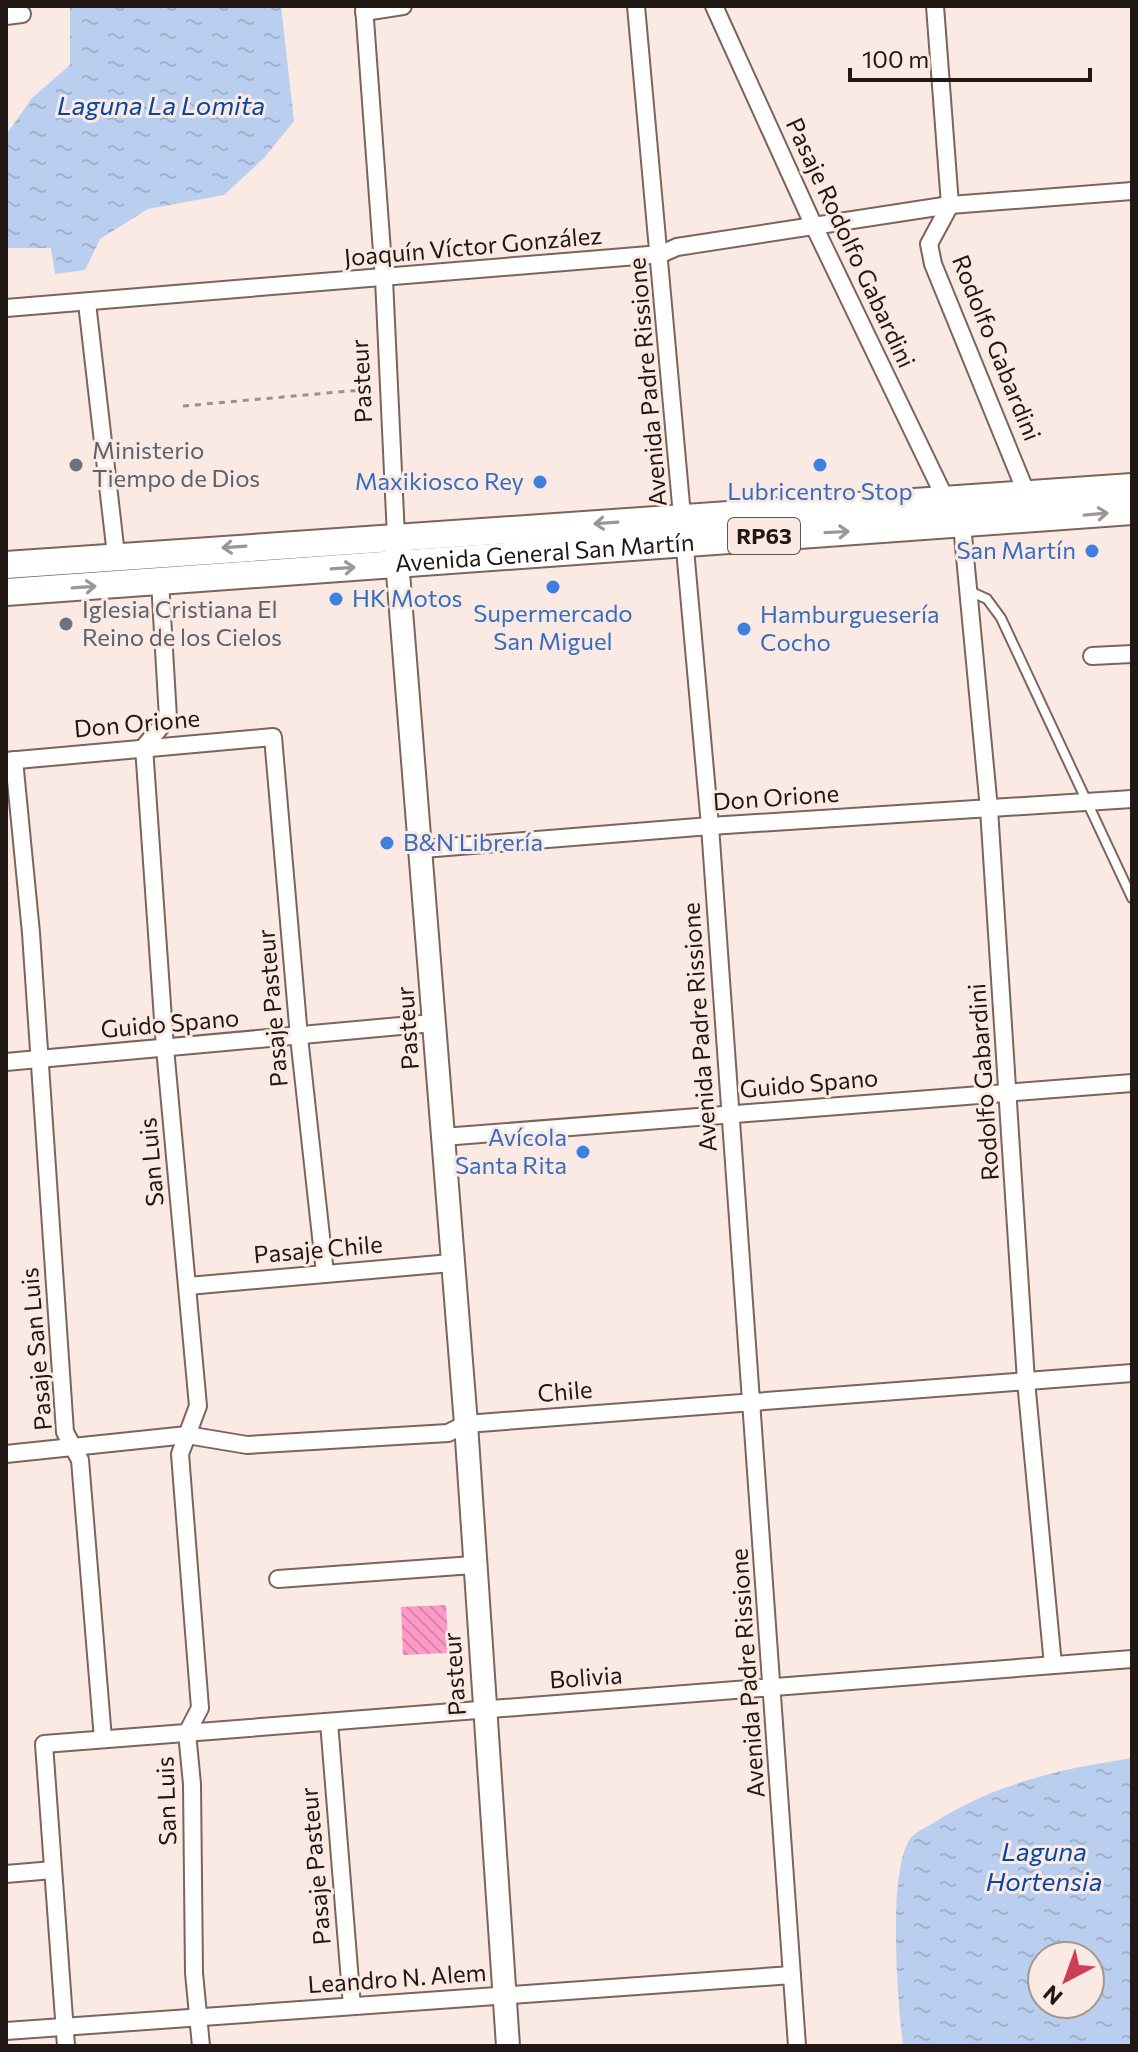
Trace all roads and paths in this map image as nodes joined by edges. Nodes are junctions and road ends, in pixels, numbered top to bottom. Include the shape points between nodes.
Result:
1 (403, 6) edge
2 (636, 6) edge
3 (714, 6) edge
4 (935, 6) edge
5 (364, 9) edge
6 (1132, 191) edge
7 (950, 205) junction
8 (813, 224) junction
9 (661, 254) junction
10 (384, 279) junction
11 (87, 303) junction
12 (6, 308) edge
13 (388, 388) junction
14 (183, 406) dead end
15 (1132, 487) edge
16 (946, 500) junction
17 (1030, 508) junction
18 (1132, 511) edge
19 (962, 525) junction
20 (684, 530) junction
21 (396, 537) junction
22 (116, 555) junction
23 (396, 564) junction
24 (6, 565) edge
25 (160, 581) junction
26 (967, 590) junction
27 (6, 592) edge
28 (1132, 654) edge
29 (1092, 656) dead end
30 (273, 737) joint
31 (144, 747) junction
32 (10, 760) edge
33 (1132, 799) edge
34 (1089, 802) junction
35 (989, 809) junction
36 (710, 826) junction
37 (423, 849) junction
38 (1132, 898) edge
39 (433, 1023) junction
40 (299, 1037) junction
41 (165, 1048) junction
42 (38, 1059) junction
43 (6, 1062) edge
44 (1132, 1083) edge
45 (1010, 1091) junction
46 (730, 1115) junction
47 (443, 1137) junction
48 (451, 1263) junction
49 (325, 1273) junction
50 (188, 1286) junction
51 (1132, 1373) edge
52 (1026, 1381) junction
53 (753, 1399) junction
54 (466, 1424) junction
55 (187, 1435) junction
56 (73, 1447) junction
57 (6, 1454) edge
58 (473, 1565) junction
59 (278, 1579) dead end
60 (1132, 1659) edge
61 (1053, 1665) junction
62 (773, 1687) junction
63 (484, 1710) junction
64 (329, 1722) junction
65 (187, 1733) junction
66 (103, 1739) junction
67 (53, 1870) junction
68 (6, 1874) edge
69 (792, 1975) junction
70 (504, 1996) junction
71 (352, 2006) junction
72 (199, 2017) junction
73 (64, 2027) junction
74 (6, 2031) edge
75 (66, 2046) edge
76 (201, 2046) edge
77 (508, 2046) edge
78 (797, 2046) edge

1 - 5 street
2 - 9 street, Avenida Padre Rissione
3 - 8 street, Pasaje Rodolfo Gabardini
4 - 7 street
5 - 10 street, Pasteur
6 - 7 street, Joaquín Víctor González
7 - 8 street, Joaquín Víctor González
7 - 17 street, Rodolfo Gabardini via 929,244 933,264
8 - 9 street, Joaquín Víctor González
8 - 16 street, Pasaje Rodolfo Gabardini
9 - 10 street, Joaquín Víctor González
9 - 20 street, Avenida Padre Rissione
10 - 11 street, Joaquín Víctor González
10 - 13 street, Pasteur
11 - 12 street, Joaquín Víctor González
11 - 22 street
13 - 14 path
13 - 21 street, Pasteur
15 - 17 main road, Avenida General San Martín / RP63
16 - 17 main road, Avenida General San Martín / RP63
16 - 19 street, Rodolfo Gabardini
16 - 20 main road, Avenida General San Martín / RP63
17 -> 18 main road, Avenida General San Martín / RP63
17 - 19 main road, Avenida General San Martín / RP63
20 -> 19 main road, Avenida General San Martín / RP63
19 - 26 street, Rodolfo Gabardini
20 -> 21 main road, Avenida General San Martín / RP63
20 - 23 main road, Avenida General San Martín / RP63
20 - 36 street, Avenida Padre Rissione
21 -> 22 main road, Avenida General San Martín / RP63
21 - 23 street, Pasteur
22 - 24 main road, Avenida General San Martín / RP63
22 - 25 street
25 -> 23 main road, Avenida General San Martín / RP63
23 - 37 street, Pasteur
27 -> 25 main road, Avenida General San Martín / RP63
25 - 31 street via 168,718
26 - 34 lane via 987,599 1001,618
26 - 35 street, Rodolfo Gabardini
28 - 29 street
30 - 31 street, Don Orione
30 - 40 street, Pasaje Pasteur
31 - 32 street, Don Orione
31 - 41 street, San Luis
32 - 42 street, Pasaje San Luis via 31,933
33 - 34 street, Don Orione
34 - 35 street, Don Orione
34 - 38 lane
35 - 36 street, Don Orione
35 - 45 street, Rodolfo Gabardini
36 - 37 street, Don Orione
36 - 46 street, Avenida Padre Rissione
37 - 39 street, Pasteur
39 - 40 street, Guido Spano
39 - 47 street, Pasteur
40 - 41 street, Guido Spano
40 - 49 street, Pasaje Pasteur
41 - 42 street, Guido Spano
41 - 50 street, San Luis
42 - 43 street, Guido Spano
42 - 56 street, Pasaje San Luis via 65,1432
44 - 45 street, Guido Spano
45 - 46 street, Guido Spano
45 - 52 street, Rodolfo Gabardini
46 - 47 street, Guido Spano
46 - 53 street, Avenida Padre Rissione
47 - 48 street, Pasteur
48 - 49 street, Pasaje Chile
48 - 54 street, Pasteur
49 - 50 street, Pasaje Chile
50 - 55 street, San Luis via 198,1406
51 - 52 street, Chile
52 - 53 street, Chile
52 - 61 street, Rodolfo Gabardini
53 - 54 street, Chile
53 - 62 street, Avenida Padre Rissione
54 - 55 street, Chile via 448,1433 247,1445
54 - 58 street, Pasteur
55 - 56 street, Chile
55 - 65 street, San Luis via 180,1454 200,1708
56 - 57 street, Chile
56 - 66 street, Pasaje San Luis via 80,1460
58 - 59 street
58 - 63 street, Pasteur
60 - 61 street, Bolivia
61 - 62 street, Bolivia
62 - 63 street, Bolivia
62 - 69 street, Avenida Padre Rissione
63 - 64 street, Bolivia
63 - 70 street, Pasteur
64 - 65 street, Bolivia
64 - 71 street, Pasaje Pasteur
65 - 66 street, Bolivia
65 - 72 street, San Luis
66 - 67 street, Bolivia via 44,1744
67 - 68 street
67 - 73 street
69 - 70 street, Leandro N. Alem
69 - 78 street, Avenida Padre Rissione
70 - 71 street, Leandro N. Alem
70 - 77 street, Pasteur
71 - 72 street, Leandro N. Alem
72 - 73 street, Leandro N. Alem
72 - 76 street, San Luis
73 - 74 street, Leandro N. Alem
73 - 75 street

